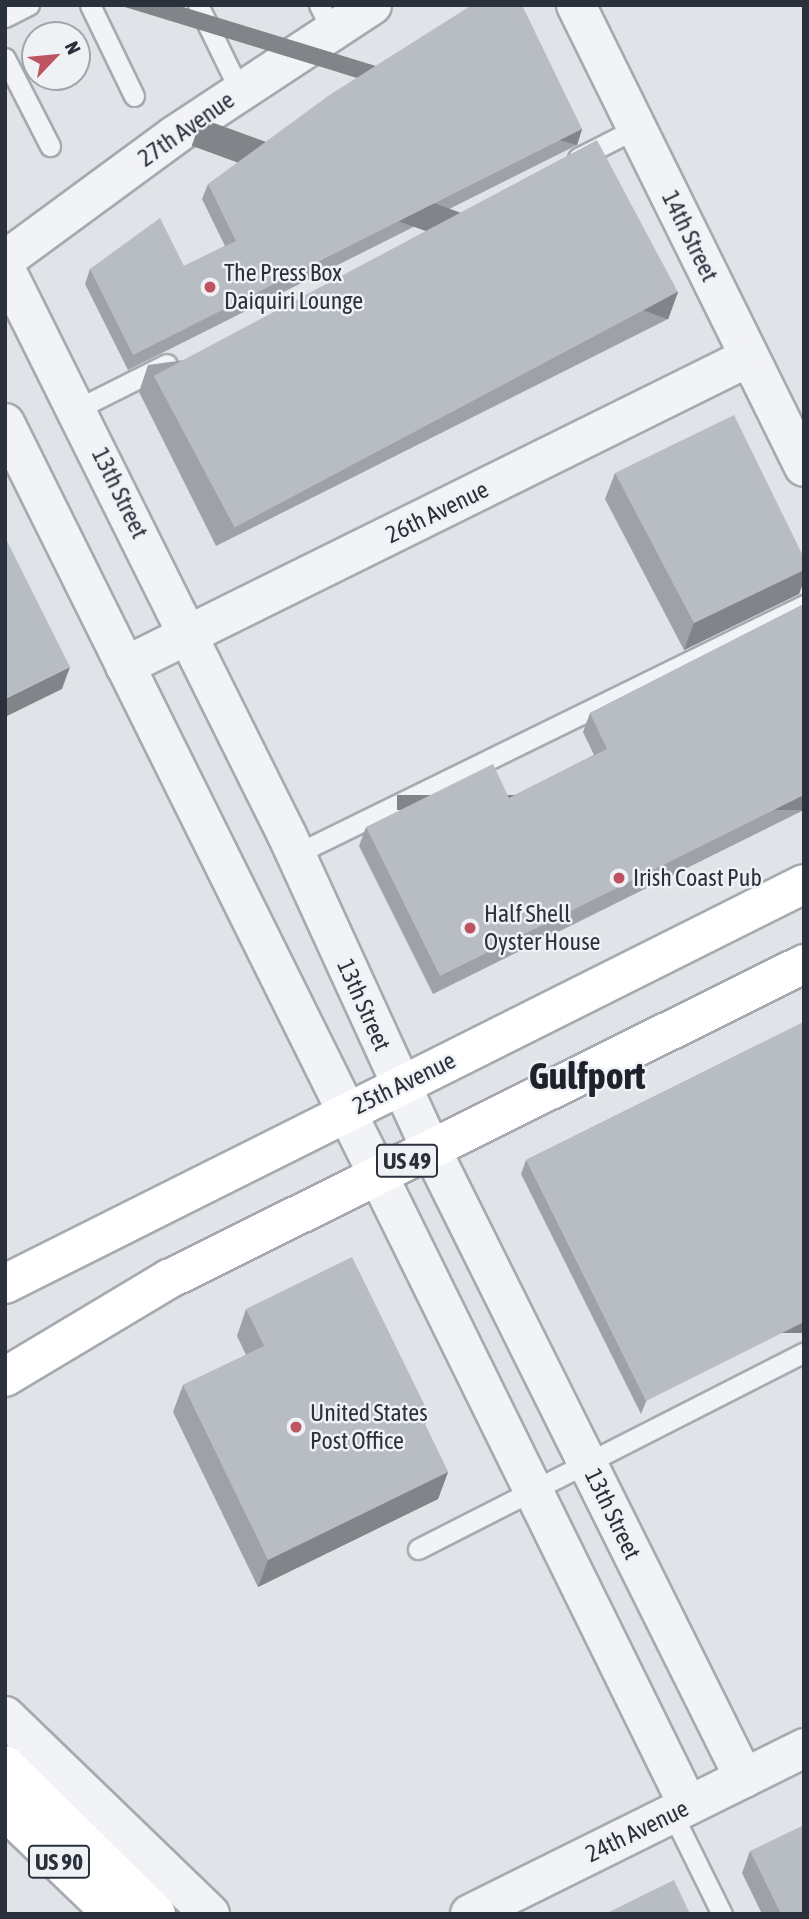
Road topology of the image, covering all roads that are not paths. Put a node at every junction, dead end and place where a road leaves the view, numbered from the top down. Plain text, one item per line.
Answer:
1 (29, 5) edge
2 (90, 5) edge
3 (198, 5) edge
4 (372, 5) edge
5 (576, 5) edge
6 (5, 17) edge
7 (326, 18) edge
8 (5, 58) edge
9 (240, 91) junction
10 (134, 96) dead end
11 (637, 128) junction
12 (50, 146) dead end
13 (564, 165) edge
14 (5, 260) edge
15 (5, 268) edge
16 (191, 352) edge
17 (749, 357) junction
18 (79, 408) junction
19 (5, 423) edge
20 (804, 467) edge
21 (804, 605) edge
22 (190, 635) junction
23 (125, 666) junction
24 (296, 854) junction
25 (804, 884) edge
26 (804, 964) edge
27 (400, 1085) junction
28 (348, 1110) junction
29 (431, 1149) junction
30 (378, 1175) junction
31 (5, 1284) edge
32 (804, 1352) edge
33 (9, 1376) edge
34 (587, 1462) junction
35 (533, 1490) junction
36 (418, 1549) dead end
37 (5, 1716) edge
38 (804, 1748) edge
39 (5, 1765) edge
40 (744, 1778) junction
41 (680, 1809) junction
42 (5, 1810) edge
43 (113, 1914) edge
44 (156, 1914) edge
45 (210, 1914) edge
46 (470, 1914) edge
47 (722, 1914) edge

1 - 6 lane
2 - 10 lane
3 - 9 lane
4 - 7 street, 27th Avenue
5 - 11 street, 14th Street
7 - 9 street, 27th Avenue
8 - 12 lane
9 - 14 street, 27th Avenue
11 - 13 lane
11 - 17 street, 14th Street
15 - 18 street, 13th Street
16 - 18 lane
17 - 20 street, 14th Street
17 - 22 street, 26th Avenue
18 - 22 street, 13th Street
19 - 23 street
21 - 24 lane
22 - 23 street, 26th Avenue
22 - 24 street, 13th Street
23 - 28 street
24 - 27 street, 13th Street
25 - 27 main road, 25th Avenue
26 - 29 main road, US 49
27 - 28 main road, 25th Avenue
27 - 29 street, 13th Street
28 - 30 street
28 - 31 main road, 25th Avenue
29 - 30 main road, US 49
29 - 34 street, 13th Street
30 - 33 main road, US 49
30 - 35 street
32 - 34 lane
34 - 35 lane
34 - 40 street, 13th Street
35 - 36 lane
35 - 41 street
37 - 45 street
38 - 40 street, 24th Avenue
39 - 44 main road
40 - 41 street, 24th Avenue
41 - 46 street, 24th Avenue
41 - 47 lane
42 - 43 main road, US 90

